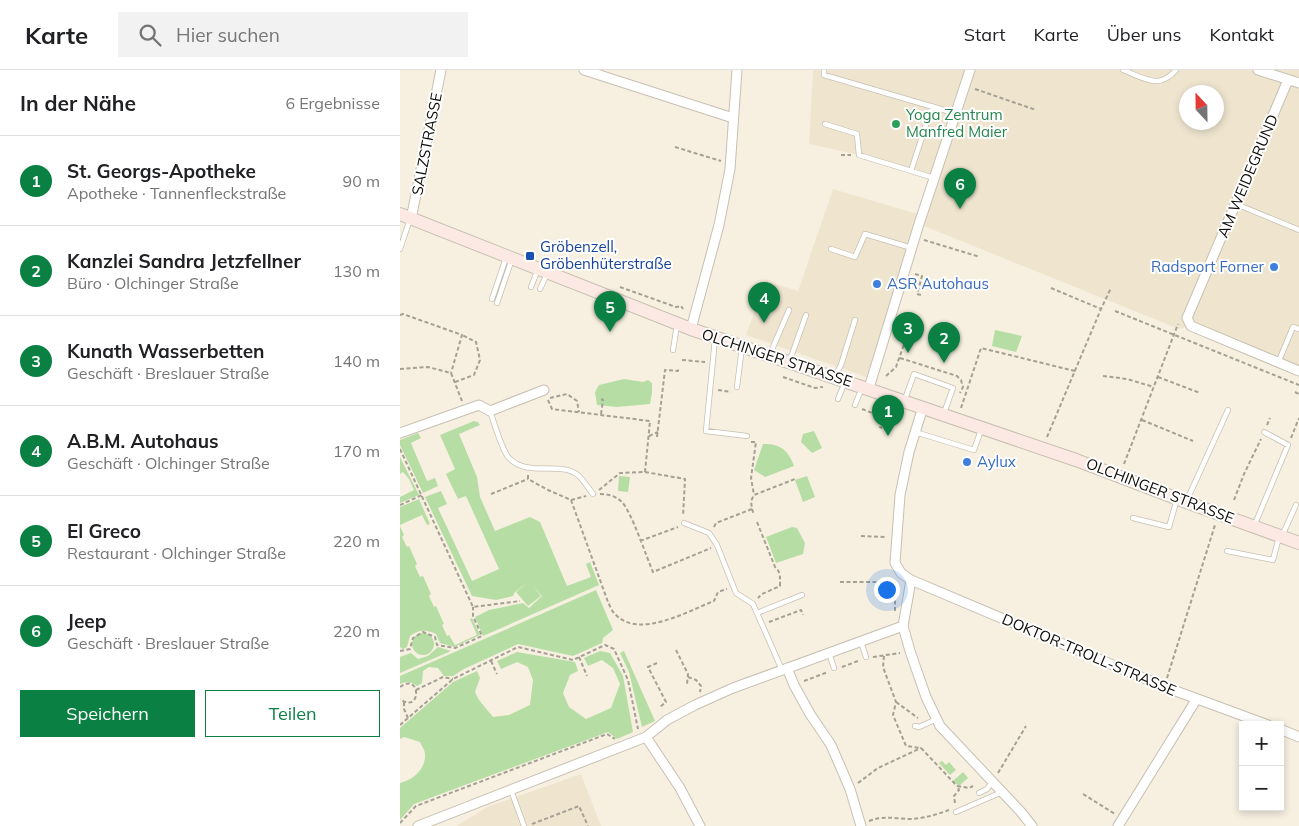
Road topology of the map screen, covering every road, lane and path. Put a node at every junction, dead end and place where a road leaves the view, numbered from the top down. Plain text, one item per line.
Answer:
1 (442, 70) edge
2 (584, 70) edge
3 (737, 70) edge
4 (824, 70) edge
5 (970, 70) edge
6 (1123, 70) edge
7 (1176, 70) edge
8 (1258, 70) edge
9 (1288, 80) junction
10 (1299, 83) edge
11 (964, 85) junction
12 (932, 106) junction
13 (1036, 110) dead end
14 (954, 113) junction
15 (733, 118) junction
16 (825, 124) dead end
17 (675, 147) dead end
18 (730, 164) junction
19 (911, 171) junction
20 (934, 178) junction
21 (1236, 204) junction
22 (405, 216) edge
23 (1299, 230) edge
24 (934, 244) dead end
25 (400, 248) edge
26 (912, 248) junction
27 (831, 249) dead end
28 (980, 257) dead end
29 (509, 258) junction
30 (543, 271) junction
31 (915, 274) dead end
32 (531, 287) dead end
33 (1051, 288) dead end
34 (1111, 288) dead end
35 (540, 289) dead end
36 (921, 296) dead end
37 (494, 301) dead end
38 (1101, 309) junction
39 (789, 310) dead end
40 (1115, 311) dead end
41 (400, 315) edge
42 (806, 315) dead end
43 (855, 320) dead end
44 (1179, 320) dead end
45 (677, 323) junction
46 (908, 325) dead end
47 (691, 329) junction
48 (897, 329) dead end
49 (1299, 329) edge
50 (908, 333) dead end
51 (1175, 334) junction
52 (462, 335) junction
53 (715, 337) junction
54 (742, 346) junction
55 (673, 350) dead end
56 (770, 355) junction
57 (789, 362) junction
58 (1278, 363) junction
59 (678, 368) dead end
60 (400, 369) edge
61 (1074, 371) junction
62 (1299, 371) edge
63 (451, 373) junction
64 (886, 376) dead end
65 (1103, 376) dead end
66 (1158, 378) junction
67 (782, 379) dead end
68 (840, 379) junction
69 (455, 382) junction
70 (1299, 385) edge
71 (737, 387) dead end
72 (866, 387) junction
73 (1154, 387) junction
74 (544, 390) dead end
75 (814, 390) dead end
76 (720, 391) dead end
77 (728, 392) dead end
78 (1295, 392) dead end
79 (1200, 393) dead end
80 (1299, 394) edge
81 (601, 399) dead end
82 (838, 399) dead end
83 (902, 400) junction
84 (855, 406) joint
85 (465, 408) junction
86 (923, 408) junction
87 (961, 408) dead end
88 (1228, 410) dead end
89 (490, 411) junction
90 (579, 412) junction
91 (600, 414) junction
92 (944, 414) junction
93 (1270, 418) dead end
94 (1299, 418) edge
95 (1141, 420) junction
96 (887, 428) joint
97 (982, 428) junction
98 (658, 432) junction
99 (915, 432) junction
100 (1264, 432) junction
101 (400, 433) edge
102 (649, 436) junction
103 (746, 436) joint
104 (657, 437) dead end
105 (1046, 437) dead end
106 (1193, 441) dead end
107 (1288, 445) junction
108 (400, 449) edge
109 (1124, 464) dead end
110 (528, 468) junction
111 (646, 472) junction
112 (528, 479) junction
113 (795, 479) dead end
114 (490, 494) dead end
115 (593, 494) junction
116 (422, 495) junction
117 (754, 495) junction
118 (571, 500) junction
119 (1182, 500) junction
120 (1234, 500) dead end
121 (400, 505) edge
122 (1296, 505) dead end
123 (752, 510) junction
124 (754, 515) dead end
125 (1133, 518) dead end
126 (1216, 521) dead end
127 (757, 522) dead end
128 (684, 523) junction
129 (1254, 526) junction
130 (710, 533) junction
131 (861, 536) dead end
132 (1280, 536) junction
133 (897, 538) junction
134 (640, 541) junction
135 (1299, 543) edge
136 (717, 546) junction
137 (1227, 551) dead end
138 (895, 563) junction
139 (911, 580) junction
140 (840, 582) dead end
141 (895, 582) junction
142 (733, 586) junction
143 (802, 595) dead end
144 (520, 601) dead end
145 (753, 604) junction
146 (472, 607) junction
147 (757, 613) junction
148 (803, 615) dead end
149 (762, 625) junction
150 (903, 626) junction
151 (861, 642) junction
152 (676, 650) dead end
153 (400, 651) edge
154 (910, 651) junction
155 (829, 654) junction
156 (579, 657) junction
157 (866, 657) joint
158 (490, 660) junction
159 (859, 661) dead end
160 (657, 662) dead end
161 (834, 668) dead end
162 (785, 669) junction
163 (497, 674) dead end
164 (587, 676) dead end
165 (688, 677) junction
166 (453, 679) junction
167 (687, 684) dead end
168 (794, 685) junction
169 (400, 687) edge
170 (1164, 687) junction
171 (416, 690) junction
172 (697, 693) dead end
173 (400, 700) edge
174 (1196, 700) junction
175 (404, 702) junction
176 (896, 702) dead end
177 (660, 707) dead end
178 (935, 715) junction
179 (408, 718) junction
180 (1256, 721) edge
181 (400, 725) edge
182 (915, 726) dead end
183 (1026, 726) dead end
184 (1284, 731) edge
185 (1299, 737) edge
186 (643, 739) junction
187 (616, 740) dead end
188 (921, 748) dead end
189 (989, 779) junction
190 (850, 789) junction
191 (511, 790) junction
192 (1002, 792) junction
193 (979, 793) dead end
194 (1083, 794) dead end
195 (956, 812) dead end
196 (400, 822) edge
197 (1120, 822) edge
198 (861, 825) edge
199 (418, 826) edge
200 (524, 826) edge
201 (529, 826) edge
202 (588, 826) edge
203 (700, 826) edge
204 (1032, 826) edge

1 - 22 street, SALZSTRASSE
2 - 15 street
3 - 15 street
4 - 12 lane
5 - 11 street
6 - 7 lane
8 - 9 street
9 - 10 street
9 - 21 street, AM WEIDEGRUND
11 - 13 path
11 - 14 street
12 - 14 lane
12 - 19 lane
14 - 20 street
15 - 18 street
16 - 19 lane
17 - 18 path
18 - 47 street
19 - 20 lane
20 - 26 street
21 - 23 lane
21 - 58 street, AM WEIDEGRUND
22 - 25 lane
22 - 29 main road, OLCHINGER STRASSE
24 - 28 path
26 - 27 lane
26 - 72 street
29 - 30 main road, OLCHINGER STRASSE
29 - 37 lane
30 - 32 lane
30 - 35 lane
30 - 45 main road, OLCHINGER STRASSE
31 - 36 path
33 - 38 path
34 - 38 path
38 - 61 path
39 - 56 lane
40 - 51 path
41 - 52 path
42 - 57 lane
43 - 68 lane
44 - 51 path
45 - 47 main road, OLCHINGER STRASSE
45 - 55 lane
46 - 48 path
47 - 53 main road, OLCHINGER STRASSE
49 - 58 lane
50 - 64 path
51 - 66 path
51 - 70 path
52 - 63 path
52 - 69 path
53 - 54 main road, OLCHINGER STRASSE
53 - 103 lane
54 - 56 main road, OLCHINGER STRASSE
54 - 71 lane
56 - 57 main road, OLCHINGER STRASSE
57 - 68 main road, OLCHINGER STRASSE
58 - 62 street
59 - 98 path
60 - 63 path
61 - 87 path
61 - 105 path
63 - 69 path
65 - 73 path
66 - 73 path
66 - 79 path
67 - 75 path
68 - 72 main road, OLCHINGER STRASSE
68 - 82 lane
69 - 85 path
72 - 83 main road, OLCHINGER STRASSE
72 - 84 lane
73 - 95 path
74 - 89 street
76 - 77 path
78 - 80 path
81 - 91 path
83 - 86 main road, OLCHINGER STRASSE
83 - 92 lane
83 - 96 lane
84 - 96 path
85 - 89 street
85 - 101 street
86 - 92 main road, OLCHINGER STRASSE
86 - 99 street
88 - 119 lane
89 - 110 lane
90 - 90 path
90 - 91 path
91 - 102 path
92 - 97 main road, OLCHINGER STRASSE
93 - 100 path
94 - 107 path
95 - 106 path
95 - 109 path
97 - 99 lane
97 - 119 main road, OLCHINGER STRASSE
98 - 102 path
98 - 104 path
99 - 133 street
100 - 107 lane
100 - 120 path
102 - 111 path
103 - 117 path
107 - 129 lane
108 - 116 path
110 - 112 path
110 - 115 lane
111 - 115 path
111 - 128 path
112 - 114 path
112 - 118 path
113 - 117 path
115 - 118 path
115 - 134 path
116 - 121 path
116 - 146 path
117 - 123 path
118 - 142 path
119 - 125 lane
119 - 129 main road, OLCHINGER STRASSE
122 - 132 lane
123 - 124 path
123 - 130 path
126 - 170 path
127 - 145 path
128 - 130 lane
128 - 134 path
129 - 132 main road, OLCHINGER STRASSE
130 - 136 lane
131 - 133 path
132 - 135 main road, OLCHINGER STRASSE
132 - 137 lane
133 - 138 street
134 - 136 path
136 - 142 lane
138 - 139 street
138 - 141 path
139 - 150 street
139 - 170 street, DOKTOR-TROLL-STRASSE
140 - 141 path
141 - 150 path
142 - 145 lane
143 - 147 lane
144 - 146 path
145 - 147 lane
146 - 153 path
147 - 149 lane
148 - 149 path
149 - 162 lane
150 - 151 street
150 - 154 street
151 - 155 street
151 - 157 lane
152 - 165 path
154 - 157 path
154 - 178 street
155 - 161 lane
155 - 162 street
156 - 158 path
156 - 164 path
156 - 186 path
158 - 163 path
158 - 166 path
159 - 168 path
160 - 177 path
162 - 168 street
162 - 186 street
165 - 167 path
165 - 172 path
166 - 171 path
166 - 179 path
168 - 190 street
169 - 171 path
170 - 174 street, DOKTOR-TROLL-STRASSE
171 - 175 path
173 - 175 path
174 - 180 street, DOKTOR-TROLL-STRASSE
174 - 197 street
175 - 179 path
176 - 178 path
178 - 182 lane
178 - 189 street
179 - 181 path
183 - 189 path
184 - 185 street
186 - 191 street
186 - 203 street
187 - 196 path
188 - 190 path
189 - 192 street
189 - 193 lane
189 - 198 path
190 - 198 street
191 - 199 street
191 - 200 lane
192 - 195 lane
192 - 204 street
194 - 197 path
201 - 202 path

